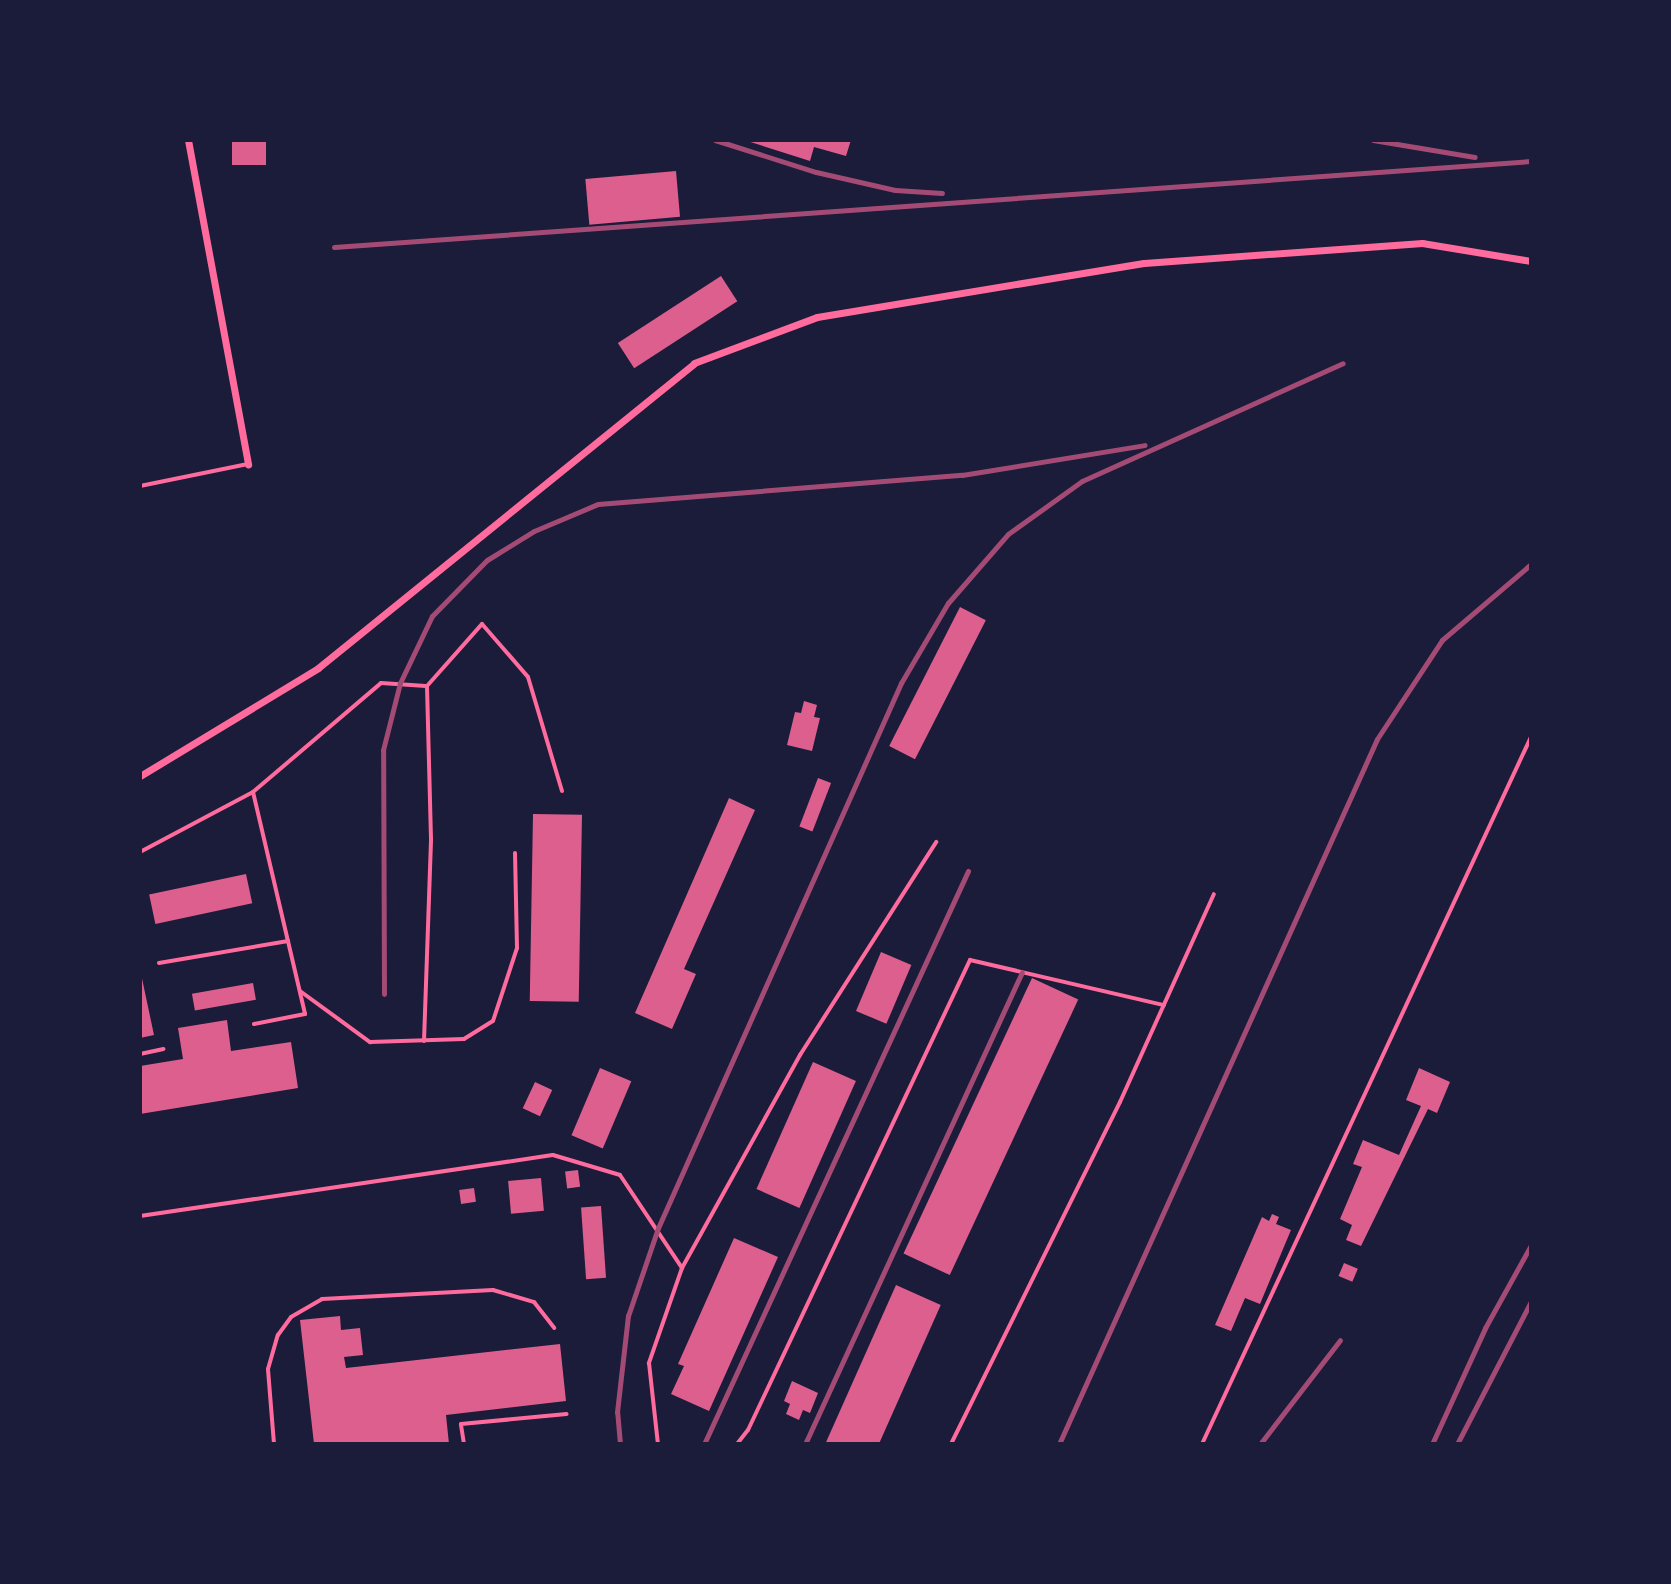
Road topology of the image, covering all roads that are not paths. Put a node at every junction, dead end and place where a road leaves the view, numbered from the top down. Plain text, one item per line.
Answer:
1 (188, 140) edge
2 (1531, 261) edge
3 (248, 464) joint
4 (140, 486) edge
5 (427, 686) junction
6 (1531, 737) edge
7 (140, 776) edge
8 (562, 791) dead end
9 (253, 792) junction
10 (936, 842) dead end
11 (140, 852) edge
12 (515, 853) dead end
13 (1214, 894) dead end
14 (288, 941) junction
15 (159, 963) dead end
16 (300, 991) junction
17 (1164, 1005) junction
18 (254, 1024) dead end
19 (424, 1041) junction
20 (163, 1049) dead end
21 (140, 1054) edge
22 (140, 1216) edge
23 (682, 1268) junction
24 (554, 1328) dead end
25 (567, 1414) dead end
26 (274, 1444) edge
27 (464, 1444) edge
28 (658, 1444) edge
29 (737, 1444) edge
30 (951, 1444) edge
31 (1202, 1444) edge

1 - 3 street
2 - 7 street
3 - 4 lane
5 - 8 lane
5 - 9 lane
5 - 19 lane
6 - 31 lane
9 - 11 lane
9 - 14 lane
10 - 23 lane
12 - 19 lane
13 - 17 lane
14 - 15 lane
14 - 16 lane
16 - 18 lane
16 - 19 lane
17 - 29 lane
17 - 30 lane
20 - 21 lane
22 - 23 lane
23 - 28 lane
24 - 26 lane
25 - 27 lane

